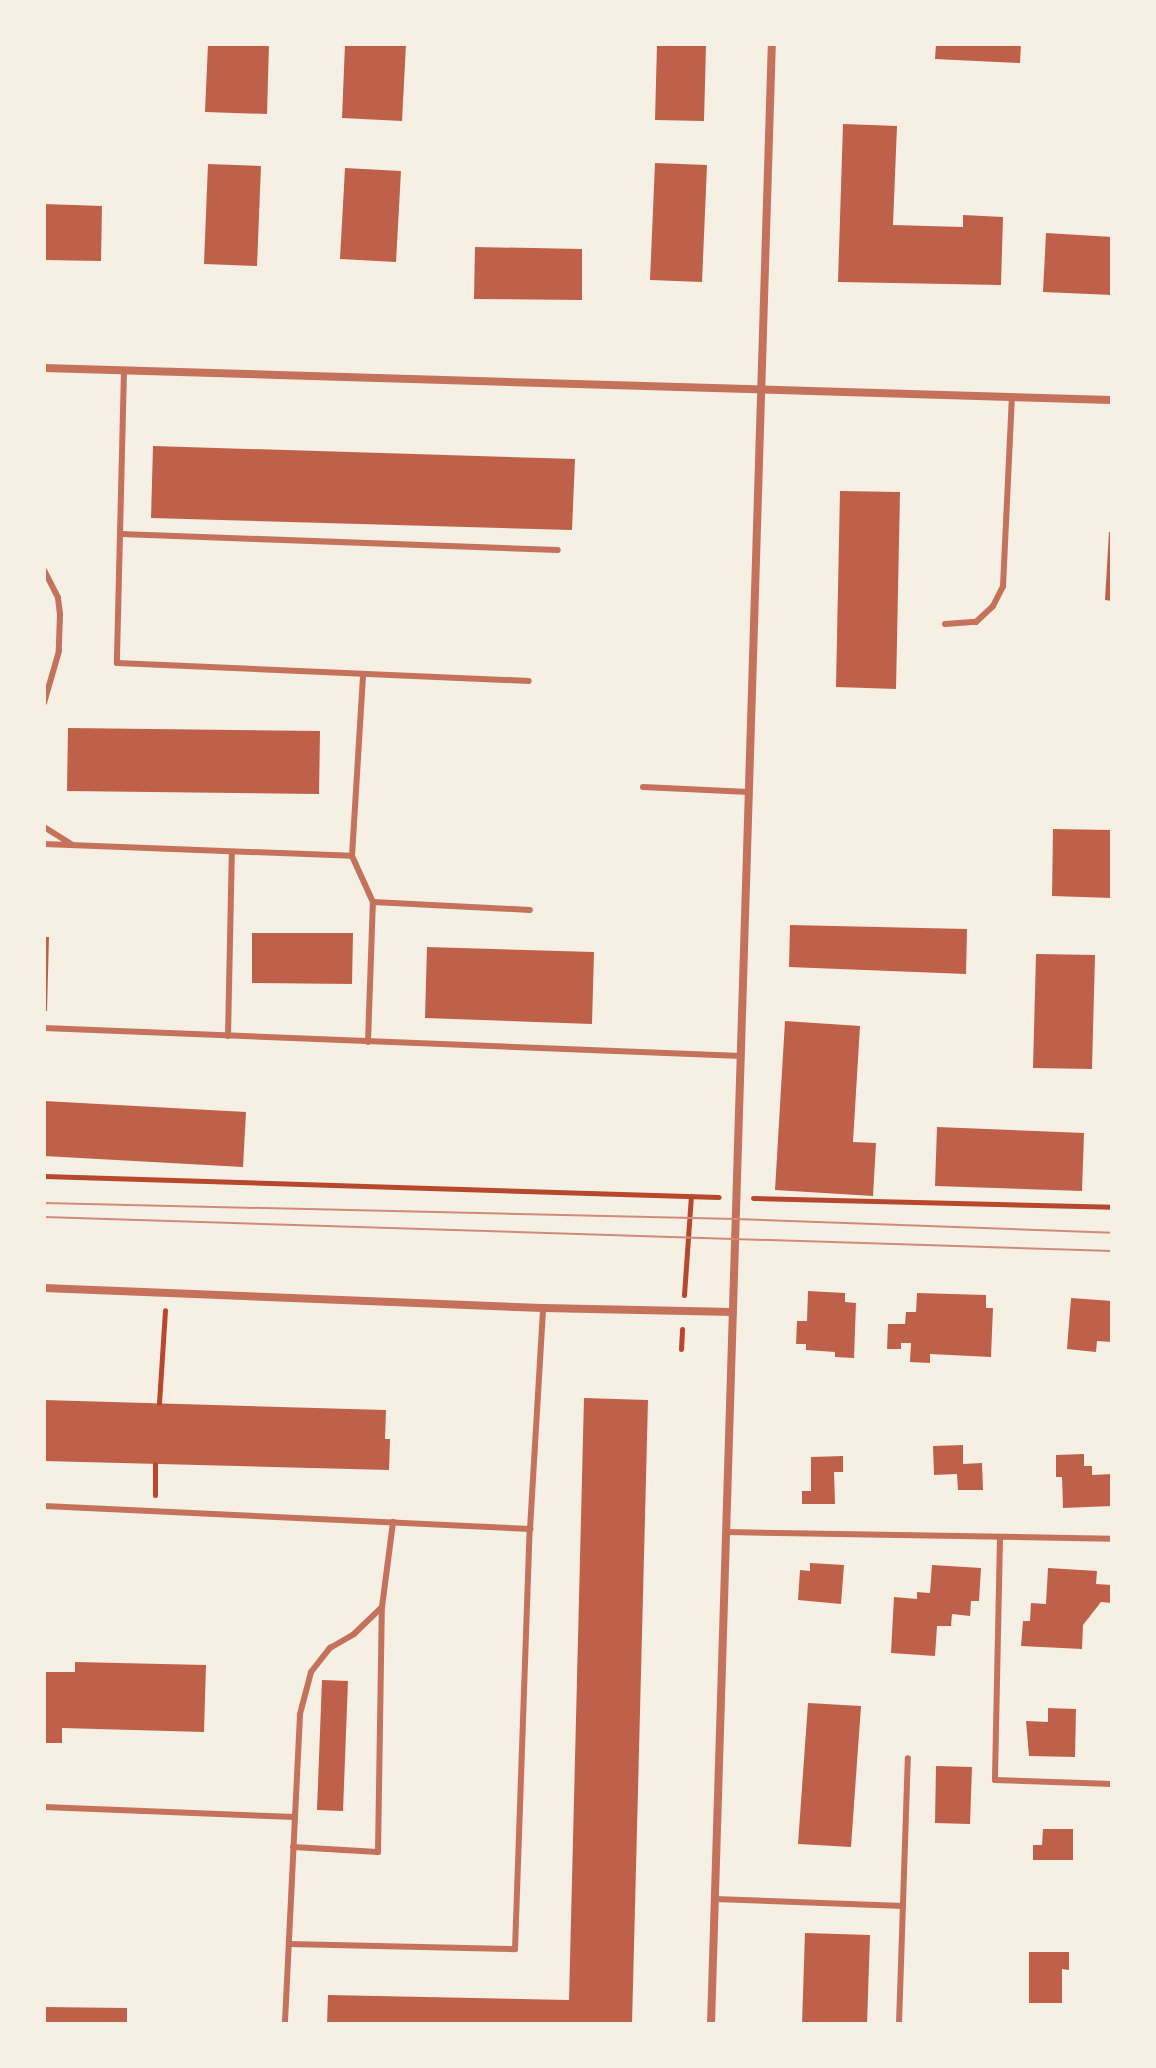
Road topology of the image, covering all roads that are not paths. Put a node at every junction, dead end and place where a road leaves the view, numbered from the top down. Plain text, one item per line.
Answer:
1 (772, 44) edge
2 (44, 368) edge
3 (124, 370) junction
4 (762, 390) junction
5 (1012, 397) junction
6 (1112, 400) edge
7 (121, 534) junction
8 (558, 550) dead end
9 (44, 570) edge
10 (945, 624) dead end
11 (363, 674) junction
12 (529, 681) dead end
13 (44, 703) edge
14 (643, 787) dead end
15 (749, 792) junction
16 (44, 827) edge
17 (44, 844) edge
18 (75, 846) junction
19 (232, 852) junction
20 (352, 856) junction
21 (373, 902) junction
22 (530, 910) dead end
23 (44, 1028) edge
24 (228, 1036) junction
25 (368, 1042) junction
26 (741, 1056) junction
27 (44, 1288) edge
28 (543, 1308) junction
29 (733, 1312) junction
30 (44, 1506) edge
31 (393, 1522) junction
32 (530, 1529) junction
33 (726, 1532) junction
34 (1000, 1538) junction
35 (1112, 1539) edge
36 (382, 1607) junction
37 (908, 1758) dead end
38 (1112, 1784) edge
39 (44, 1807) edge
40 (295, 1817) junction
41 (293, 1847) junction
42 (715, 1899) junction
43 (903, 1906) junction
44 (289, 1944) junction
45 (285, 2024) edge
46 (711, 2024) edge
47 (899, 2024) edge

1 - 4 street
2 - 3 street
3 - 4 street
3 - 7 lane
4 - 5 street
4 - 15 street
5 - 6 street
5 - 10 lane
7 - 8 lane
7 - 11 lane
9 - 13 lane
11 - 12 lane
11 - 20 lane
14 - 15 lane
15 - 26 street
16 - 18 lane
17 - 18 lane
18 - 19 lane
19 - 20 lane
19 - 24 lane
20 - 21 lane
21 - 22 lane
21 - 25 lane
23 - 24 lane
24 - 25 lane
25 - 26 lane
26 - 29 street
27 - 28 street
28 - 29 street
28 - 32 lane
29 - 33 street
30 - 31 lane
31 - 32 lane
31 - 36 lane
32 - 44 lane
33 - 34 lane
33 - 42 street
34 - 35 lane
34 - 38 lane
36 - 40 lane
36 - 41 lane
37 - 43 lane
39 - 40 lane
40 - 41 lane
41 - 44 lane
42 - 43 lane
42 - 46 street
43 - 47 lane
44 - 45 lane

